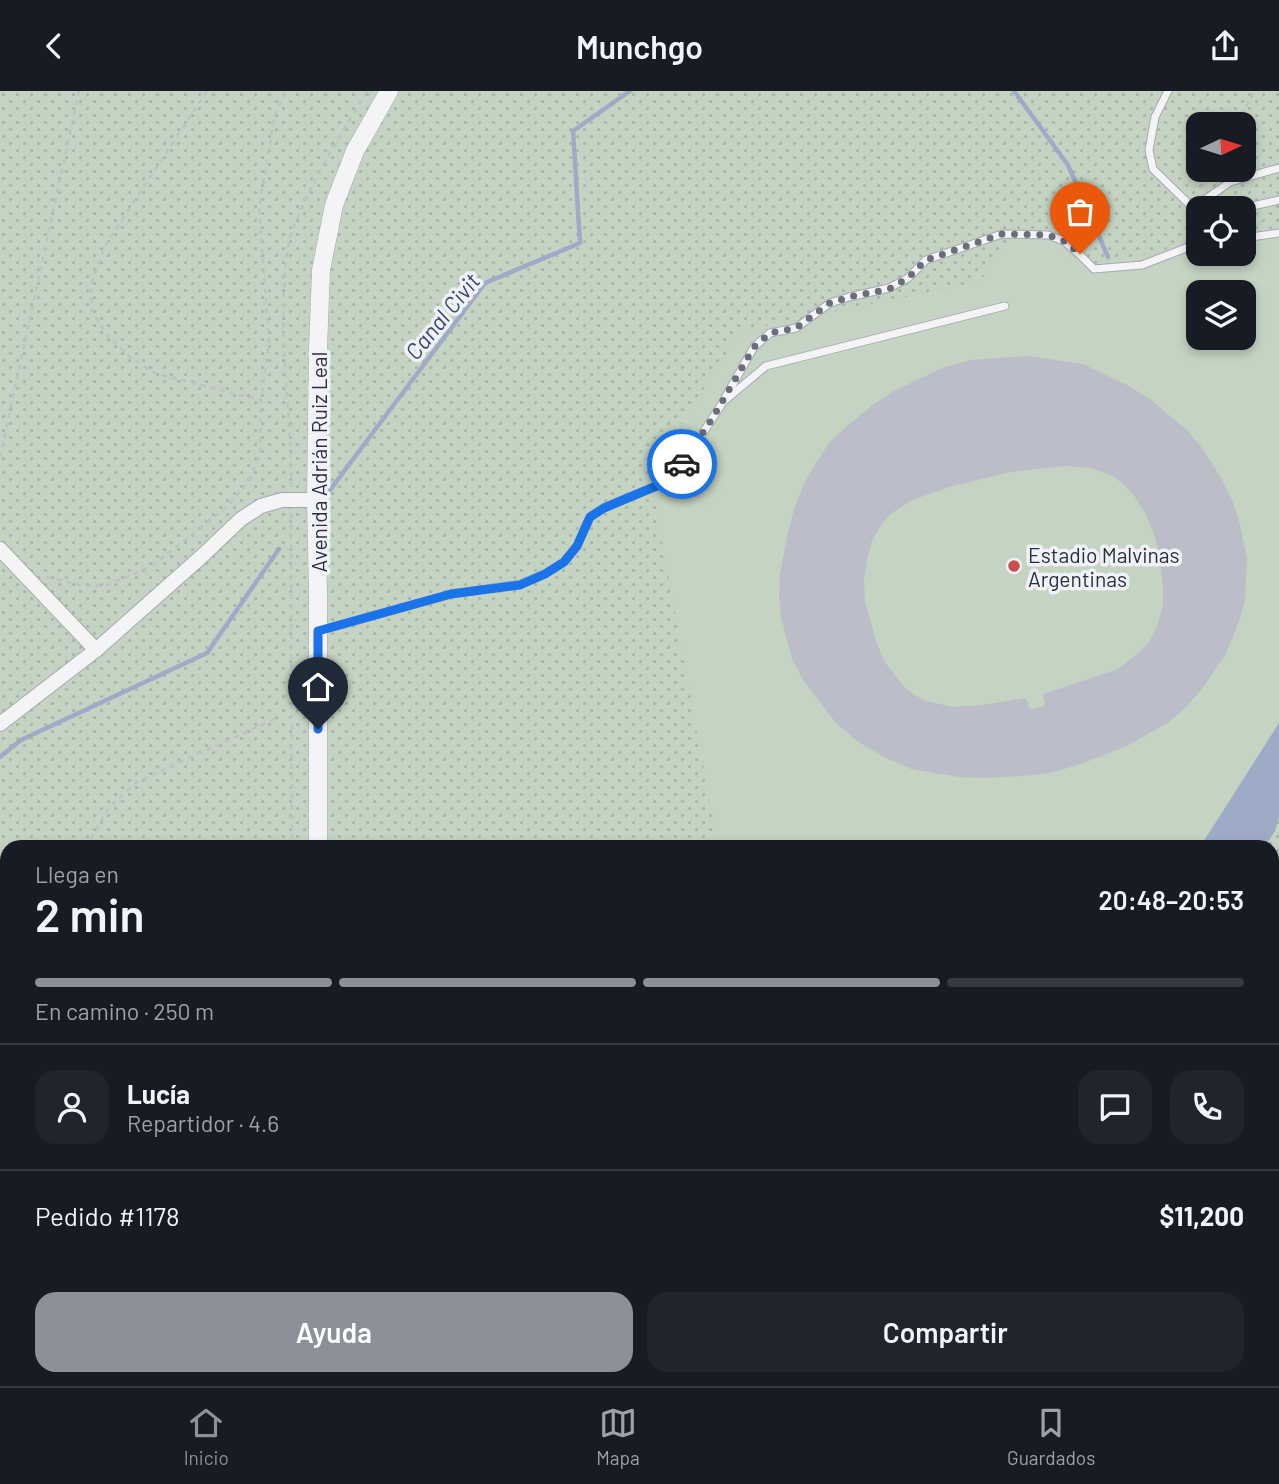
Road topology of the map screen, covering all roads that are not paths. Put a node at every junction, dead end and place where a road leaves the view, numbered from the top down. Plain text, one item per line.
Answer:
1 (389, 91) edge
2 (1168, 91) edge
3 (1279, 168) edge
4 (1212, 196) edge
5 (1186, 200) edge
6 (1279, 200) edge
7 (1256, 205) edge
8 (1279, 233) edge
9 (1256, 236) edge
10 (1186, 248) edge
11 (1005, 306) dead end
12 (723, 401) junction
13 (316, 500) junction
14 (0, 549) edge
15 (318, 631) junction
16 (96, 650) junction
17 (0, 724) edge
18 (318, 840) edge

1 - 13 street, Avenida Adrián Ruiz Leal
2 - 5 lane
3 - 4 lane
6 - 7 lane
8 - 9 lane
10 - 12 lane
11 - 12 lane
12 - 15 lane
13 - 15 street, Avenida Adrián Ruiz Leal
13 - 16 street
14 - 16 street
15 - 18 street, Avenida Adrián Ruiz Leal
16 - 17 street

